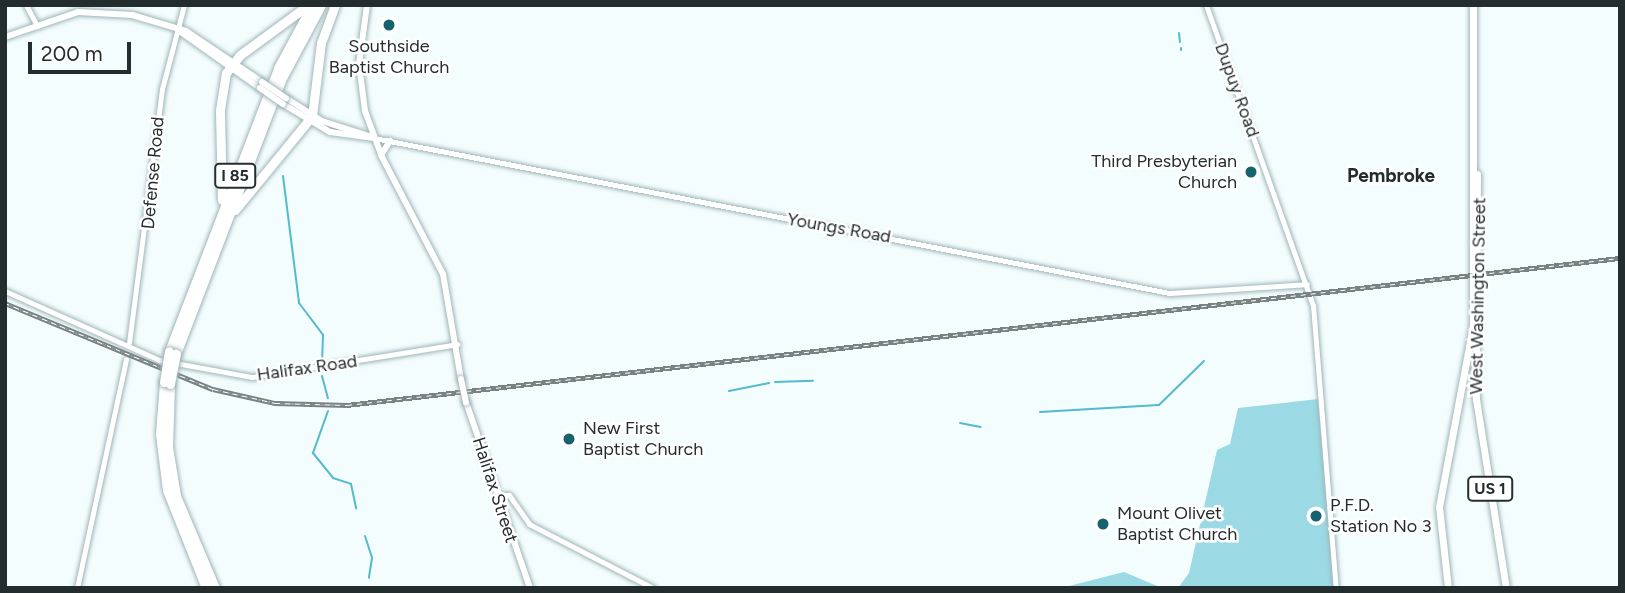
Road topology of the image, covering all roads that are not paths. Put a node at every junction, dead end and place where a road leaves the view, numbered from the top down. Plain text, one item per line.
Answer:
1 (26, 5) edge
2 (184, 5) edge
3 (310, 5) edge
4 (321, 5) edge
5 (335, 5) edge
6 (366, 5) edge
7 (1206, 5) edge
8 (1473, 5) edge
9 (37, 26) junction
10 (177, 29) junction
11 (5, 37) edge
12 (230, 65) junction
13 (311, 119) junction
14 (373, 138) junction
15 (390, 141) junction
16 (382, 157) junction
17 (1476, 170) junction
18 (217, 222) junction
19 (217, 245) junction
20 (1307, 284) junction
21 (5, 291) edge
22 (129, 344) dead end
23 (457, 344) junction
24 (173, 353) junction
25 (126, 359) dead end
26 (167, 383) junction
27 (497, 495) junction
28 (78, 588) edge
29 (206, 588) edge
30 (215, 588) edge
31 (530, 588) edge
32 (653, 588) edge
33 (1336, 588) edge
34 (1448, 588) edge
35 (1506, 588) edge

1 - 9 street
2 - 10 street, Defense Road
3 - 12 highway
3 - 18 highway, I 85
4 - 19 highway, I 85
5 - 13 highway
6 - 14 main road, Halifax Street
7 - 20 street, Dupuy Road
8 - 17 main road, West Washington Street / US 1
9 - 10 main road
9 - 11 main road
10 - 12 main road
10 - 22 street, Defense Road
12 - 13 main road, bridge
12 - 18 highway
13 - 14 main road
13 - 19 highway
14 - 15 street, Youngs Road
14 - 16 main road, Halifax Street
15 - 16 main road
15 - 20 street, Youngs Road
16 - 23 main road, Halifax Street
17 - 34 main road, West Washington Street / US 1
17 - 35 main road, West Washington Street / US 1
18 - 24 highway, I 85
19 - 24 highway, I 85
20 - 33 street, Dupuy Road
21 - 23 street, Halifax Road
23 - 27 main road, Halifax Street, bridge
24 - 26 highway, I 85, bridge
25 - 28 street
26 - 29 highway, I 85
26 - 30 highway, I 85
27 - 31 main road, Halifax Street
27 - 32 street

